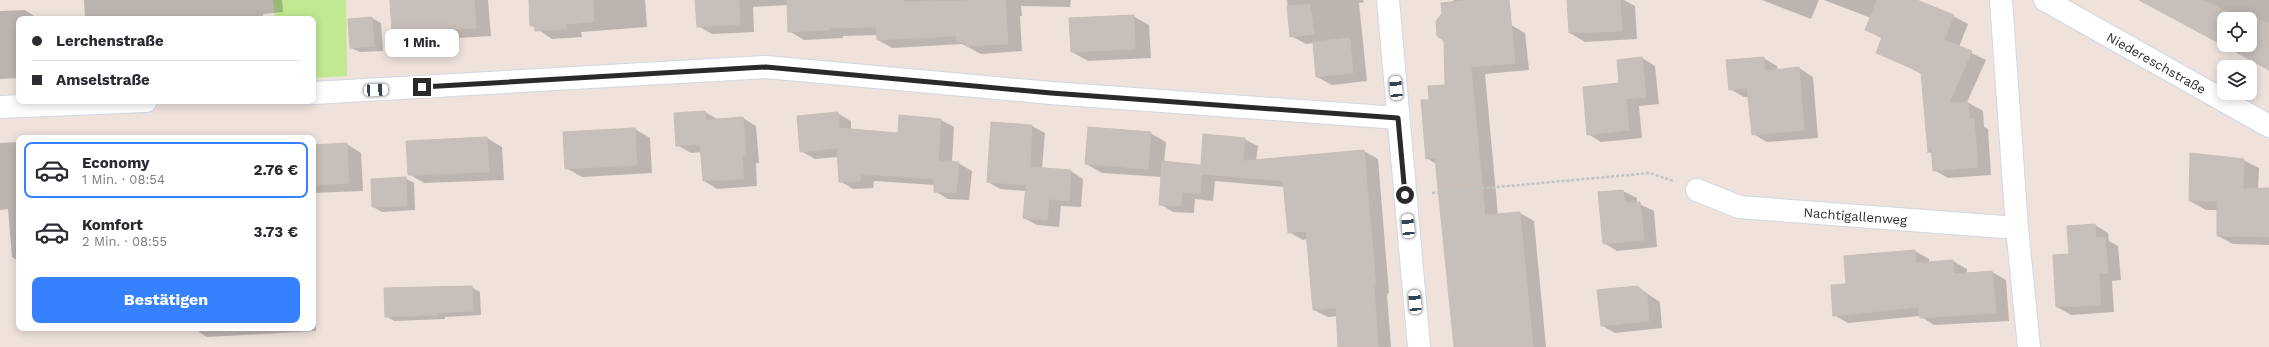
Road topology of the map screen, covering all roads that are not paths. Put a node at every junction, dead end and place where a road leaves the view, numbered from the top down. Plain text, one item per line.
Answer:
1 (1388, 0) edge
2 (2001, 0) edge
3 (2045, 0) edge
4 (316, 93) edge
5 (73, 104) edge
6 (0, 107) edge
7 (1398, 118) junction
8 (2269, 126) edge
9 (1697, 190) road end
10 (2017, 228) junction
11 (1419, 347) edge
12 (2029, 347) edge

1 - 7 street
2 - 10 street
3 - 8 street, Niedereschstraße
4 - 7 street
5 - 6 street
7 - 11 street
9 - 10 street, Nachtigallenweg
10 - 12 street

